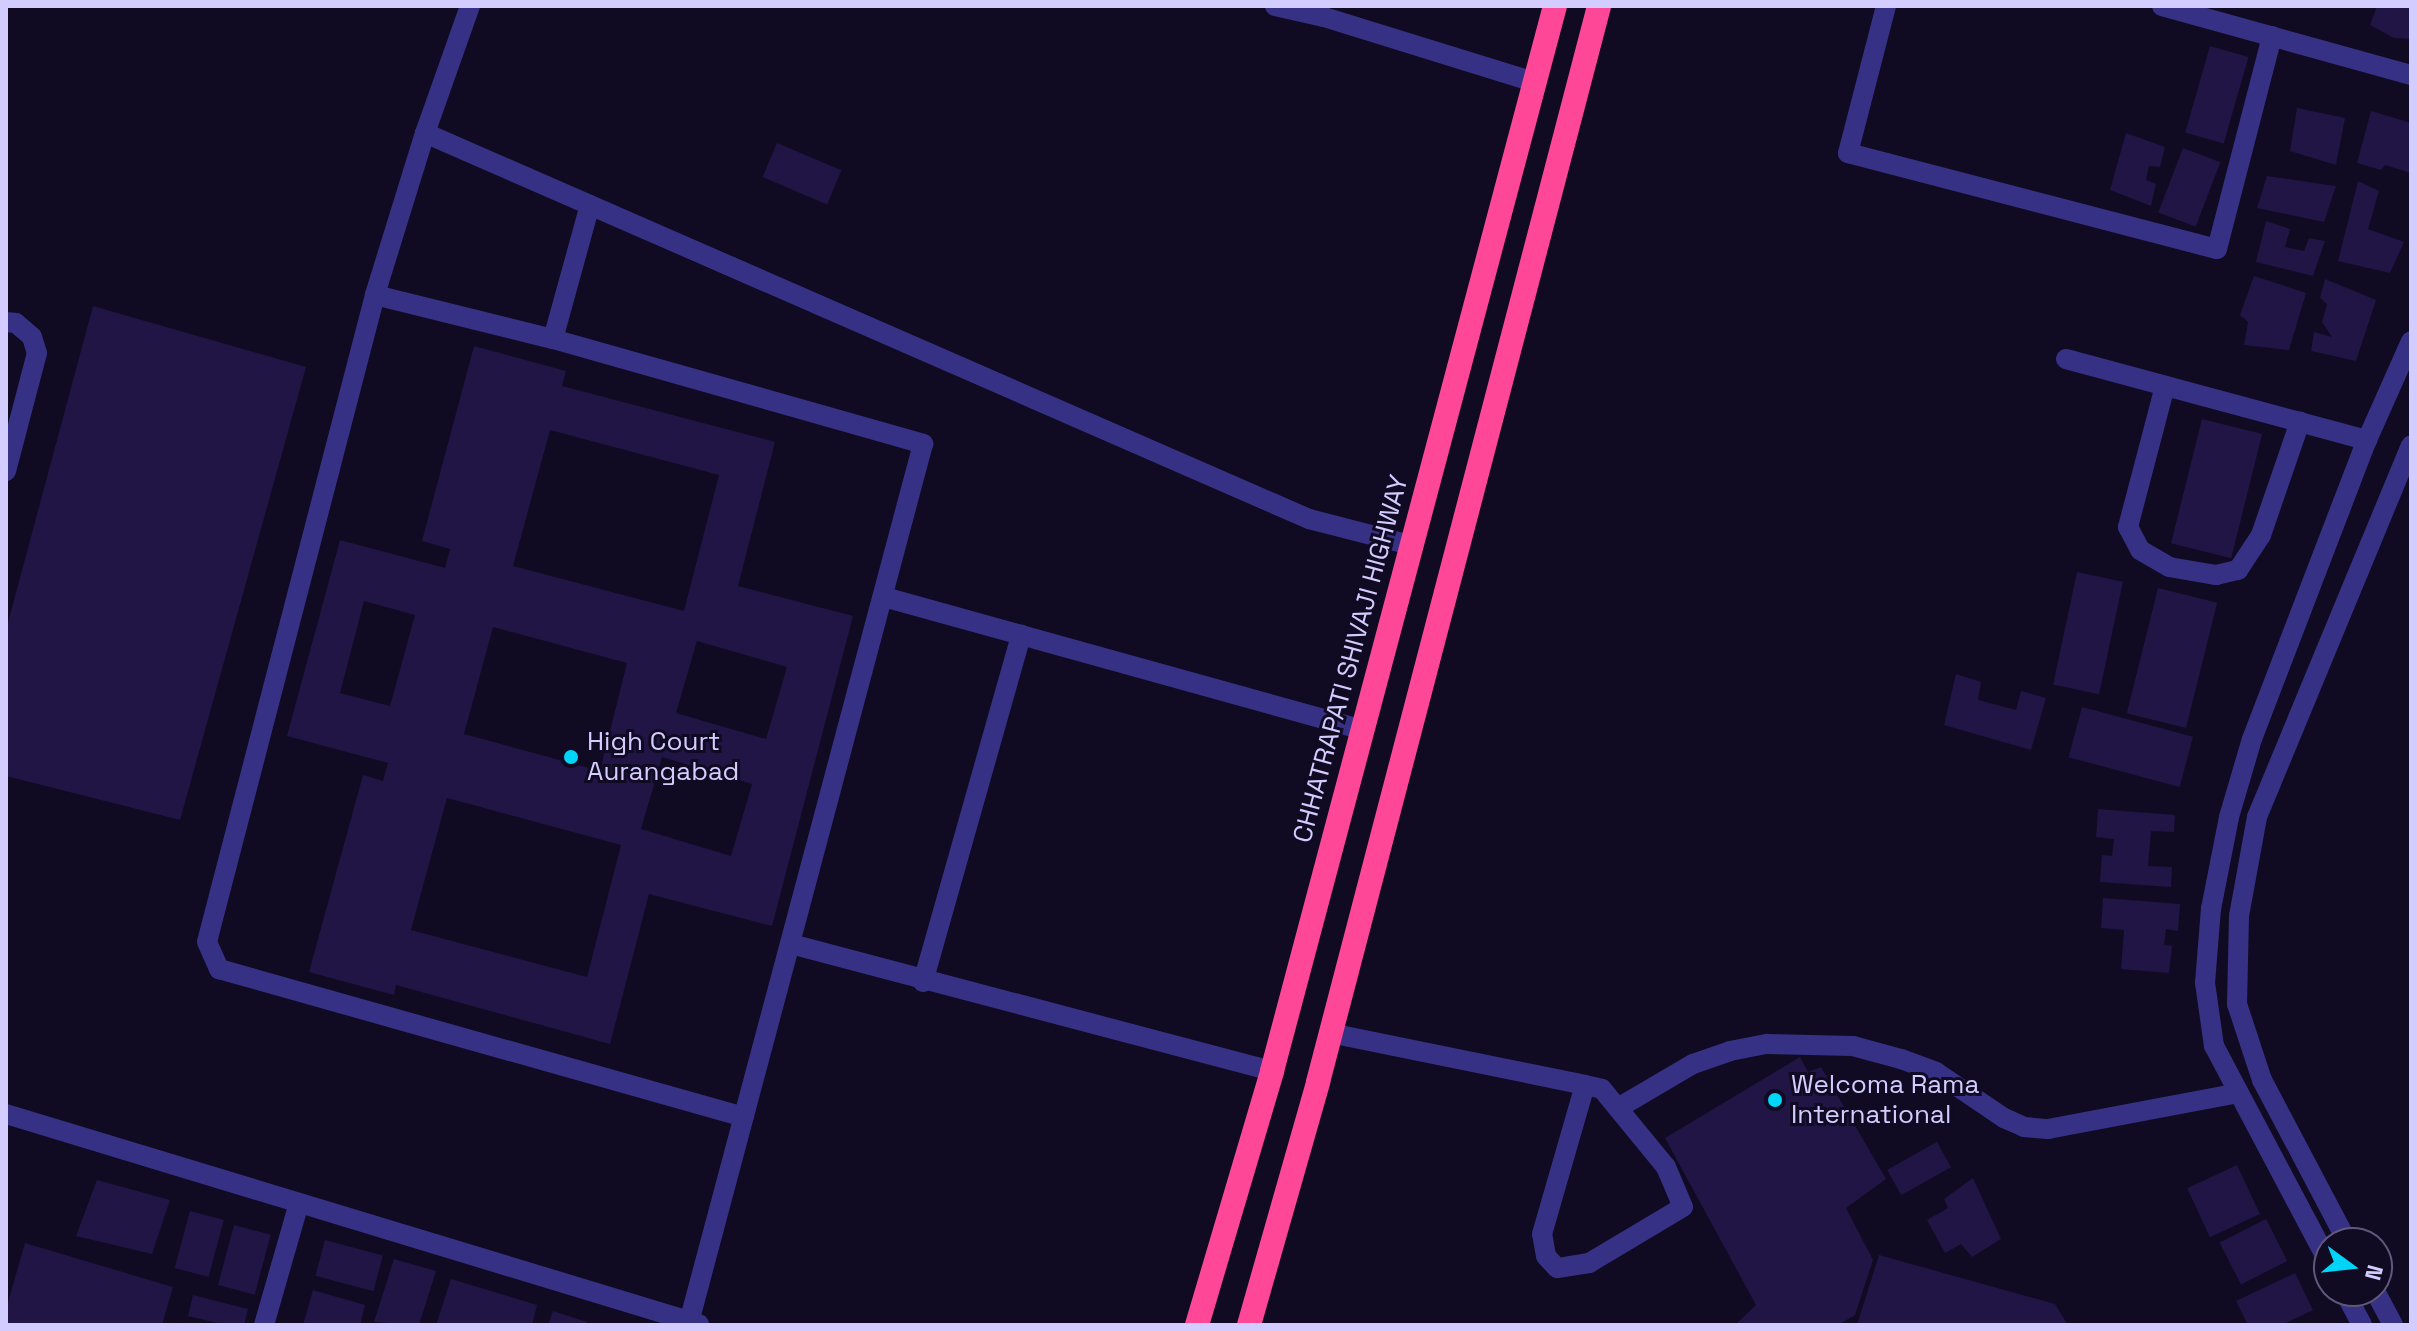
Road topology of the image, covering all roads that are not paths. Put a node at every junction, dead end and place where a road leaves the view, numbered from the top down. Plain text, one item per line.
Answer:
1 (470, 6) edge
2 (1275, 6) edge
3 (1555, 6) edge
4 (1599, 6) edge
5 (1886, 6) edge
6 (2162, 6) edge
7 (1319, 12) edge
8 (2272, 36) junction
9 (2411, 75) edge
10 (1534, 82) junction
11 (425, 133) junction
12 (590, 205) junction
13 (375, 295) junction
14 (6, 322) edge
15 (553, 339) junction
16 (2411, 341) edge
17 (2066, 359) dead end
18 (2165, 386) junction
19 (2300, 422) junction
20 (2367, 440) junction
21 (2411, 446) edge
22 (6, 471) edge
23 (1410, 545) junction
24 (884, 597) junction
25 (1021, 635) junction
26 (1361, 729) junction
27 (2231, 811) junction
28 (2257, 817) junction
29 (791, 944) junction
30 (923, 982) junction
31 (1330, 1033) junction
32 (1272, 1071) junction
33 (1585, 1085) junction
34 (2239, 1093) junction
35 (1618, 1108) junction
36 (6, 1114) edge
37 (744, 1117) junction
38 (299, 1203) junction
39 (2340, 1227) edge
40 (2313, 1233) edge
41 (2352, 1307) edge
42 (2383, 1307) edge
43 (695, 1323) edge
44 (264, 1325) edge
45 (1197, 1325) edge
46 (1249, 1325) edge
47 (2362, 1325) edge
48 (2393, 1325) edge

1 - 11 street
2 - 7 street
3 - 10 highway, CHHATRAPATI SHIVAJI HIGHWAY
4 - 31 highway
5 - 8 street
6 - 8 street
7 - 10 street
8 - 9 street
10 - 23 highway, CHHATRAPATI SHIVAJI HIGHWAY
11 - 12 street
11 - 13 street
12 - 15 street
12 - 23 street
13 - 15 street
13 - 37 street
14 - 22 street
15 - 24 street
16 - 20 street
17 - 18 street
18 - 19 street
18 - 19 street
19 - 20 street
20 - 27 street
21 - 28 street
23 - 26 highway, CHHATRAPATI SHIVAJI HIGHWAY
24 - 25 street
24 - 29 street
25 - 26 street
25 - 30 street
26 - 32 highway, CHHATRAPATI SHIVAJI HIGHWAY
27 - 28 street
27 - 34 street
28 - 39 street
29 - 30 street
29 - 37 street
30 - 32 street
31 - 33 street
31 - 46 highway
32 - 45 highway, CHHATRAPATI SHIVAJI HIGHWAY
33 - 35 street
33 - 35 street
34 - 35 street
34 - 40 street
36 - 38 street
37 - 43 street
38 - 43 street
38 - 44 street
41 - 47 street
42 - 48 street

